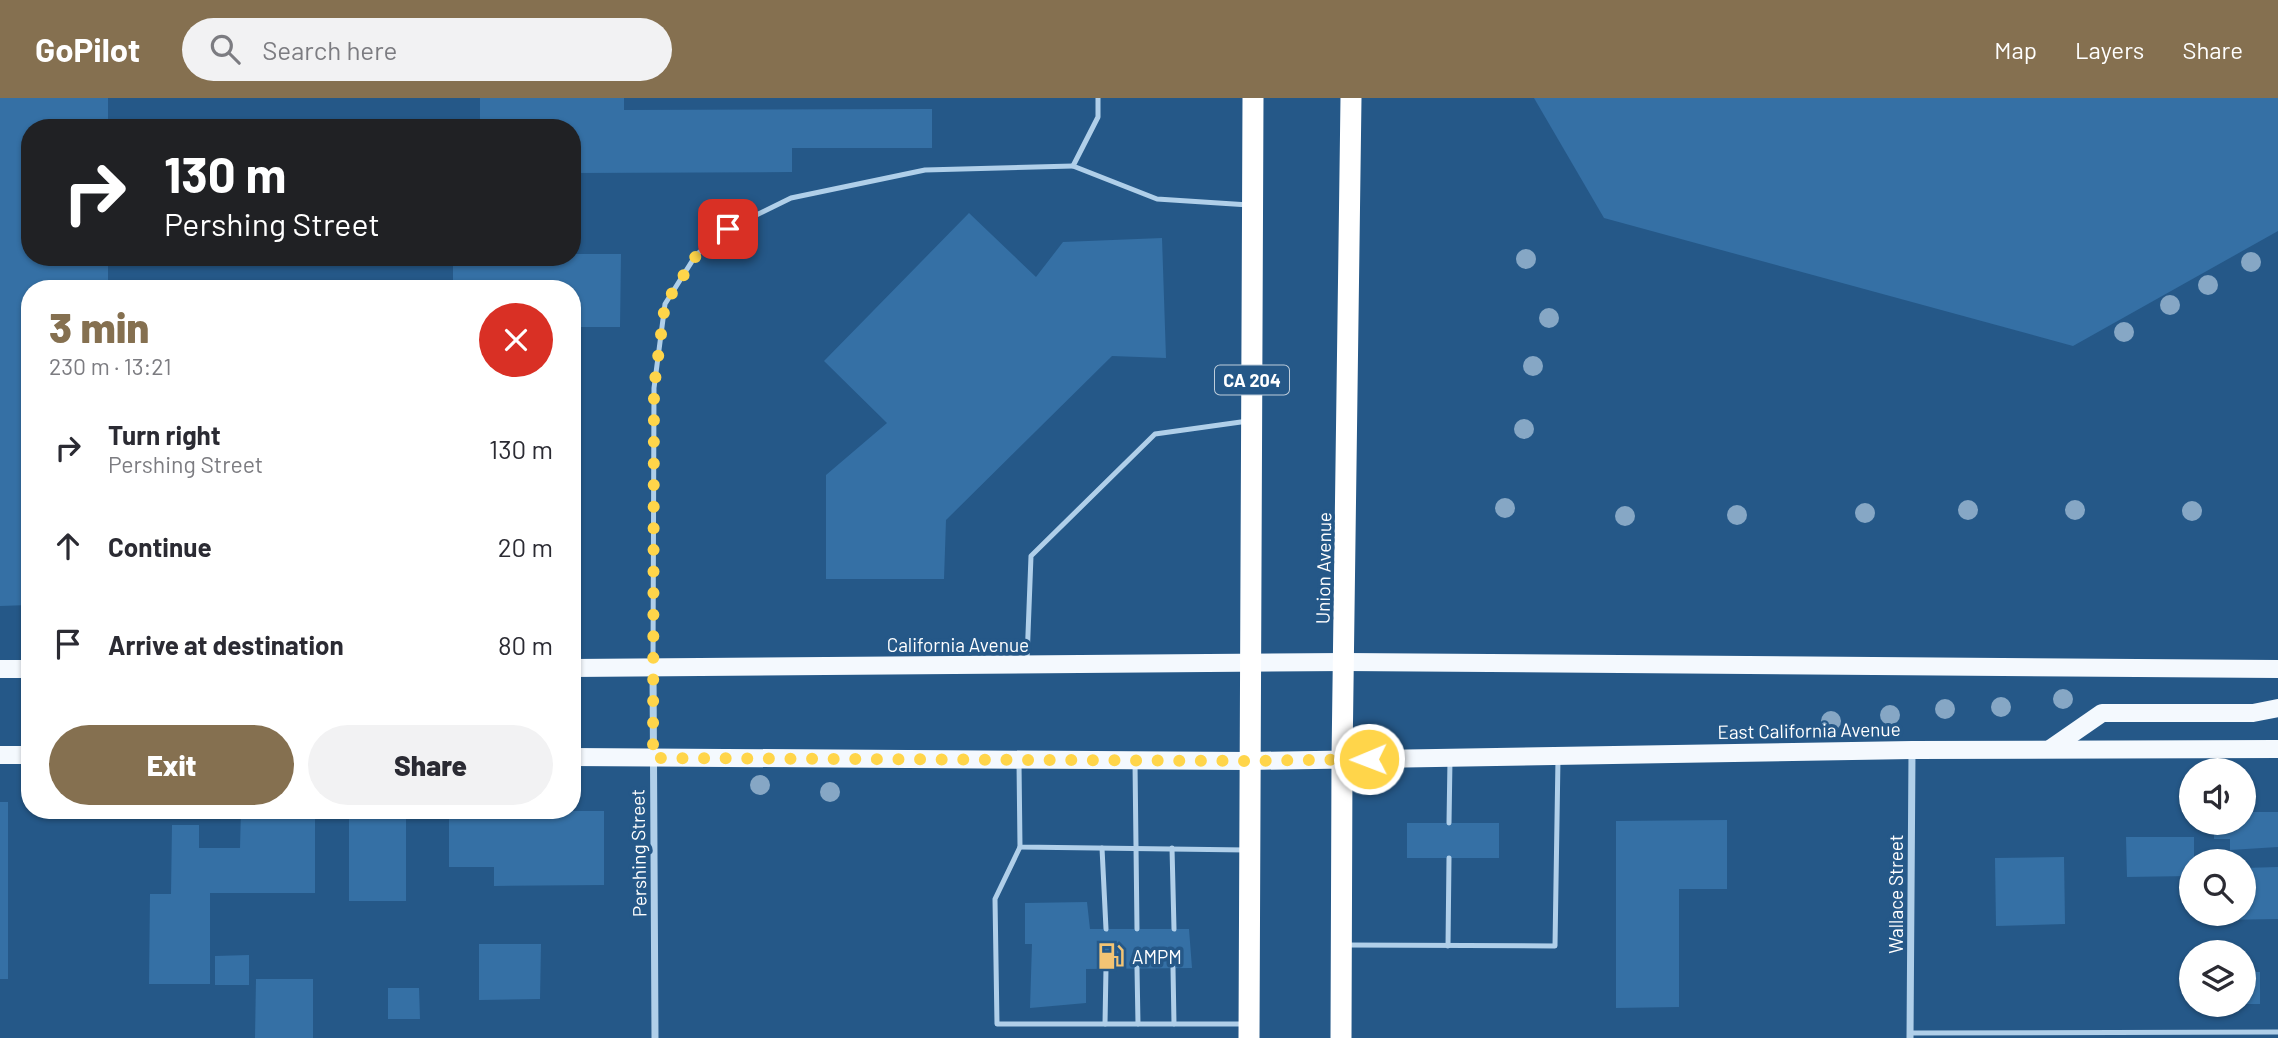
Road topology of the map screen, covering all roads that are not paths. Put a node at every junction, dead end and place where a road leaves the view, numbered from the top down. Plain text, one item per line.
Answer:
1 (1098, 98) edge
2 (1253, 98) edge
3 (1351, 98) edge
4 (1073, 166) junction
5 (1252, 205) junction
6 (1251, 420) junction
7 (1345, 662) junction
8 (1250, 663) junction
9 (1027, 665) junction
10 (581, 668) edge
11 (653, 668) junction
12 (0, 669) edge
13 (21, 669) edge
14 (2278, 669) edge
15 (2278, 708) edge
16 (2050, 749) junction
17 (2278, 749) edge
18 (1912, 750) junction
19 (0, 755) edge
20 (21, 755) edge
21 (1558, 755) junction
22 (581, 757) edge
23 (1450, 757) junction
24 (653, 758) junction
25 (1342, 759) junction
26 (1019, 760) junction
27 (1135, 760) junction
28 (1250, 761) junction
29 (1449, 823) dead end
30 (1020, 846) junction
31 (1102, 848) junction
32 (1135, 848) junction
33 (1172, 848) junction
34 (1250, 850) junction
35 (1449, 858) dead end
36 (1107, 929) dead end
37 (1137, 929) dead end
38 (1174, 929) dead end
39 (1342, 945) junction
40 (1448, 946) junction
41 (1106, 968) dead end
42 (1137, 968) dead end
43 (1173, 968) dead end
44 (1105, 1024) junction
45 (1138, 1024) junction
46 (1174, 1024) junction
47 (1249, 1031) edge
48 (2278, 1032) edge
49 (1910, 1035) edge
50 (655, 1038) edge
51 (1341, 1038) edge

1 - 4 lane
2 - 5 highway, CA 204
3 - 7 highway, Union Avenue
4 - 5 lane
4 - 11 lane
5 - 6 highway, CA 204
6 - 8 highway, CA 204
6 - 9 lane
7 - 8 main road, California Avenue
7 - 14 main road
7 - 25 highway, Union Avenue
8 - 9 main road, California Avenue
8 - 28 highway, CA 204
9 - 11 main road, California Avenue
10 - 11 main road, California Avenue
11 - 24 street, Pershing Street
12 - 13 main road
15 - 16 main road
16 - 17 main road, East California Avenue
16 - 18 main road, East California Avenue
18 - 21 main road, East California Avenue
18 - 49 street, Wallace Street
19 - 20 main road
21 - 23 main road, East California Avenue
21 - 40 lane
22 - 24 main road
23 - 25 main road, East California Avenue
23 - 29 lane
24 - 26 main road
24 - 50 street, Pershing Street
25 - 28 main road
25 - 39 highway, Union Avenue
26 - 27 main road
26 - 30 lane
27 - 28 main road
27 - 32 lane
28 - 34 highway, CA 204
30 - 31 lane
30 - 44 lane
31 - 32 lane
31 - 36 lane
32 - 33 lane
32 - 37 lane
33 - 34 lane
33 - 38 lane
34 - 47 highway, CA 204
35 - 40 lane
39 - 40 lane
39 - 51 highway, Union Avenue
41 - 44 lane
42 - 45 lane
43 - 46 lane
44 - 45 lane
45 - 46 lane
46 - 47 lane
48 - 49 lane

